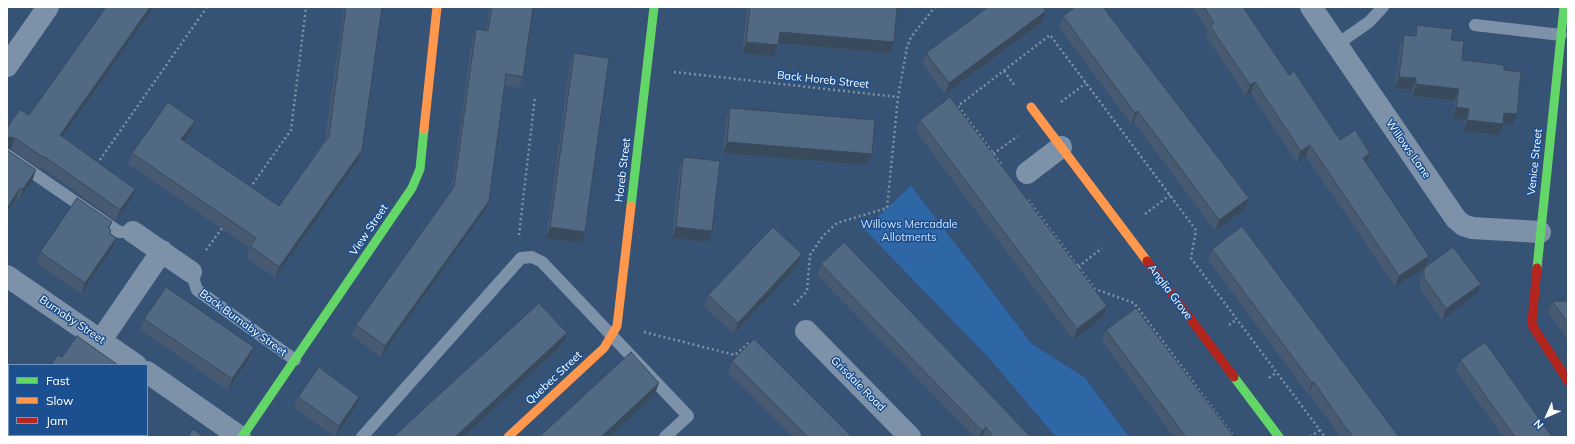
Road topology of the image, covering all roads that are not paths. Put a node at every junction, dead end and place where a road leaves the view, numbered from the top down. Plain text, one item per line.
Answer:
1 (437, 7) edge
2 (654, 7) edge
3 (1311, 7) edge
4 (1383, 7) edge
5 (1564, 7) edge
6 (39, 11) edge
7 (1474, 25) dead end
8 (1563, 43) edge
9 (1336, 45) junction
10 (7, 66) edge
11 (1031, 107) dead end
12 (1061, 147) junction
13 (7, 155) edge
14 (1027, 173) dead end
15 (133, 232) joint
16 (1540, 232) junction
17 (162, 251) junction
18 (191, 272) joint
19 (7, 276) edge
20 (615, 330) junction
21 (806, 331) dead end
22 (101, 340) junction
23 (295, 360) junction
24 (135, 364) edge
25 (148, 373) edge
26 (1568, 381) edge
27 (241, 437) edge
28 (362, 437) edge
29 (508, 437) edge
30 (665, 437) edge
31 (910, 437) edge
32 (1279, 437) edge

1 - 23 street, View Street
2 - 20 street, Horeb Street
3 - 9 street, Willows Lane
4 - 9 lane
5 - 8 street, Venice Street
6 - 10 street
7 - 8 lane
8 - 16 street, Venice Street
9 - 16 street, Willows Lane
11 - 12 street, Anglia Grove
12 - 14 street
12 - 32 street, Anglia Grove
13 - 15 lane
15 - 17 street
16 - 26 street, Venice Street
17 - 18 street
17 - 22 street
18 - 23 lane, Back Burnaby Street
19 - 22 street, Burnaby Street
20 - 28 lane
20 - 29 street, Quebec Street
20 - 30 lane
21 - 31 street, Grisdale Road
22 - 24 street, Burnaby Street
23 - 27 street, View Street
25 - 27 street

